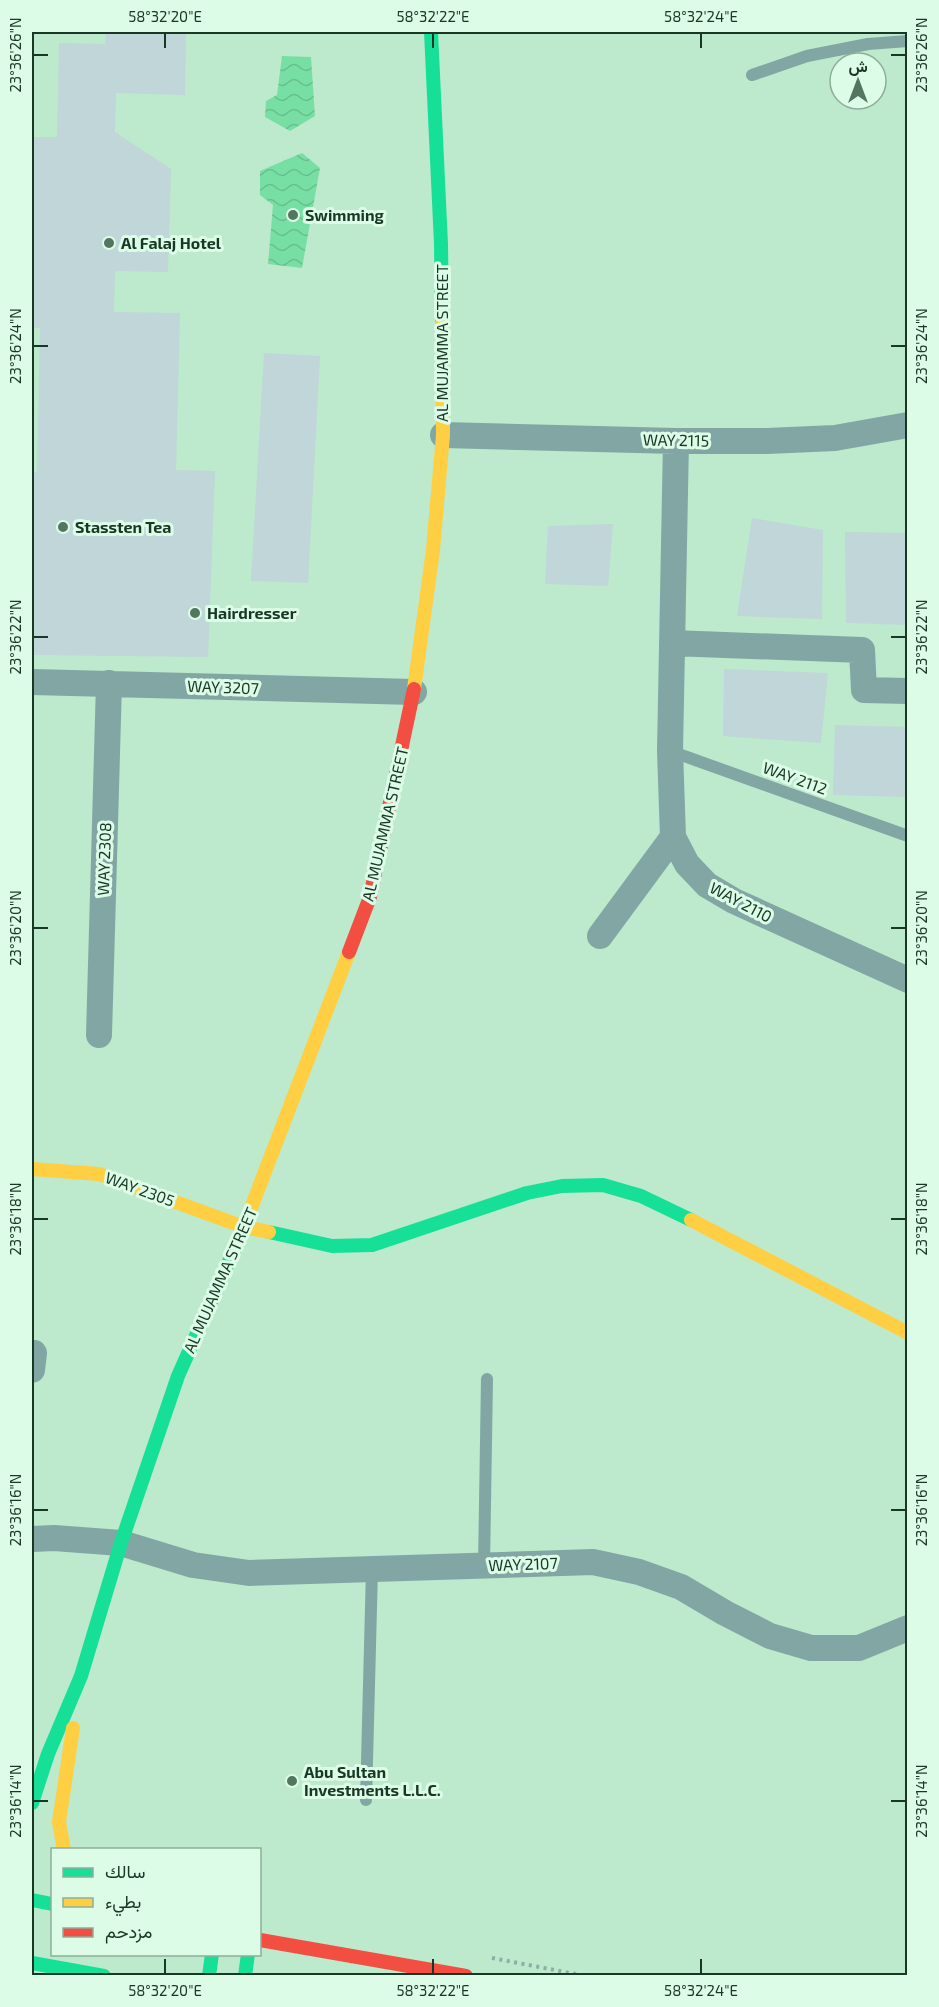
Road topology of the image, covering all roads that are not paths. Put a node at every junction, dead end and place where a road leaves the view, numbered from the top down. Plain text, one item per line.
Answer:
1 (431, 32) edge
2 (908, 41) edge
3 (752, 75) dead end
4 (908, 425) edge
5 (442, 435) junction
6 (676, 441) junction
7 (672, 643) junction
8 (32, 682) edge
9 (109, 683) junction
10 (908, 691) edge
11 (414, 692) junction
12 (670, 750) junction
13 (908, 836) edge
14 (673, 837) junction
15 (600, 936) dead end
16 (908, 980) edge
17 (99, 1035) dead end
18 (32, 1169) edge
19 (244, 1227) junction
20 (908, 1333) edge
21 (487, 1378) dead end
22 (32, 1539) edge
23 (121, 1543) junction
24 (484, 1566) junction
25 (372, 1569) junction
26 (908, 1628) edge
27 (81, 1676) junction
28 (366, 1800) dead end
29 (32, 1803) edge
30 (64, 1848) edge
31 (32, 1900) edge
32 (51, 1904) edge
33 (261, 1940) edge
34 (213, 1956) edge
35 (248, 1956) edge
36 (32, 1963) edge
37 (104, 1976) edge
38 (209, 1976) edge
39 (245, 1976) edge
40 (466, 1976) edge

1 - 5 street, AL MUJAMMA STREET
2 - 3 lane
4 - 6 street, WAY 2115
5 - 6 street, WAY 2115
5 - 11 street, AL MUJAMMA STREET
6 - 7 street, WAY 2110
7 - 10 street
7 - 12 street, WAY 2110
8 - 9 street, WAY 3207
9 - 11 street, WAY 3207
9 - 17 street, WAY 2308
11 - 19 street, AL MUJAMMA STREET
12 - 13 lane, WAY 2112
12 - 14 street, WAY 2110
14 - 15 street
14 - 16 street, WAY 2110
18 - 19 street, WAY 2305
19 - 20 street
19 - 23 street, AL MUJAMMA STREET
21 - 24 lane
22 - 23 street, WAY 2107
23 - 25 street, WAY 2107
23 - 27 street, AL MUJAMMA STREET
24 - 25 street, WAY 2107
24 - 26 street, WAY 2107
25 - 28 lane
27 - 29 street, AL MUJAMMA STREET
27 - 30 street, AL MUJAMMA STREET
31 - 32 street
33 - 40 street
34 - 38 street
35 - 39 street
36 - 37 street

